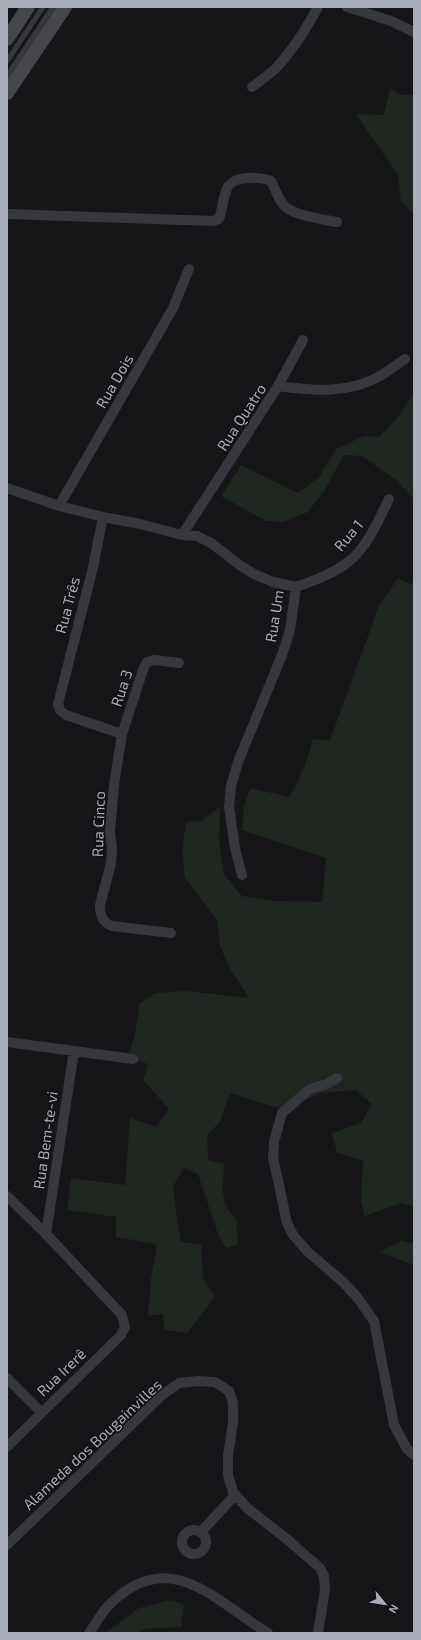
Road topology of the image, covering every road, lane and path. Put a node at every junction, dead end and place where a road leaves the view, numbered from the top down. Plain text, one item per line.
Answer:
1 (28, 7) edge
2 (43, 7) edge
3 (53, 7) edge
4 (65, 7) edge
5 (318, 7) edge
6 (347, 7) edge
7 (414, 32) edge
8 (7, 40) edge
9 (7, 61) edge
10 (7, 76) edge
11 (252, 87) dead end
12 (7, 93) edge
13 (7, 214) edge
14 (337, 222) dead end
15 (189, 269) dead end
16 (303, 340) dead end
17 (404, 359) dead end
18 (278, 386) junction
19 (7, 488) edge
20 (390, 499) dead end
21 (59, 506) junction
22 (103, 517) junction
23 (182, 535) junction
24 (296, 587) junction
25 (179, 663) dead end
26 (122, 734) junction
27 (242, 875) dead end
28 (171, 933) dead end
29 (7, 1042) edge
30 (74, 1051) junction
31 (133, 1059) dead end
32 (338, 1078) dead end
33 (7, 1196) edge
34 (46, 1234) junction
35 (7, 1378) edge
36 (41, 1412) junction
37 (7, 1447) edge
38 (414, 1455) edge
39 (235, 1495) junction
40 (201, 1532) dead end
41 (7, 1545) edge
42 (89, 1633) edge
43 (268, 1633) edge
44 (318, 1633) edge

1 - 8 main road
2 - 9 lane
3 - 10 lane
4 - 12 main road
5 - 11 street
6 - 7 street
13 - 14 street
15 - 21 street, Rua Dois
16 - 18 street
17 - 18 street, Rua Quatro
18 - 23 street, Rua Quatro
19 - 21 street, Rua Um
20 - 24 street, Rua 1
21 - 22 street, Rua Um
22 - 23 street, Rua Um
22 - 26 street, Rua Três
23 - 24 street, Rua Um
24 - 27 street, Rua Um
25 - 26 street, Rua 3
26 - 28 street, Rua Cinco
29 - 30 street
30 - 31 street
30 - 34 street, Rua Bem-te-vi
32 - 38 street
33 - 34 street
34 - 36 street, Rua Irerê
35 - 36 street
36 - 37 street, Rua Irerê
39 - 40 street
39 - 41 street, Alameda dos Bougainvilles
39 - 44 street, Alameda dos Bougainvilles
42 - 43 street

